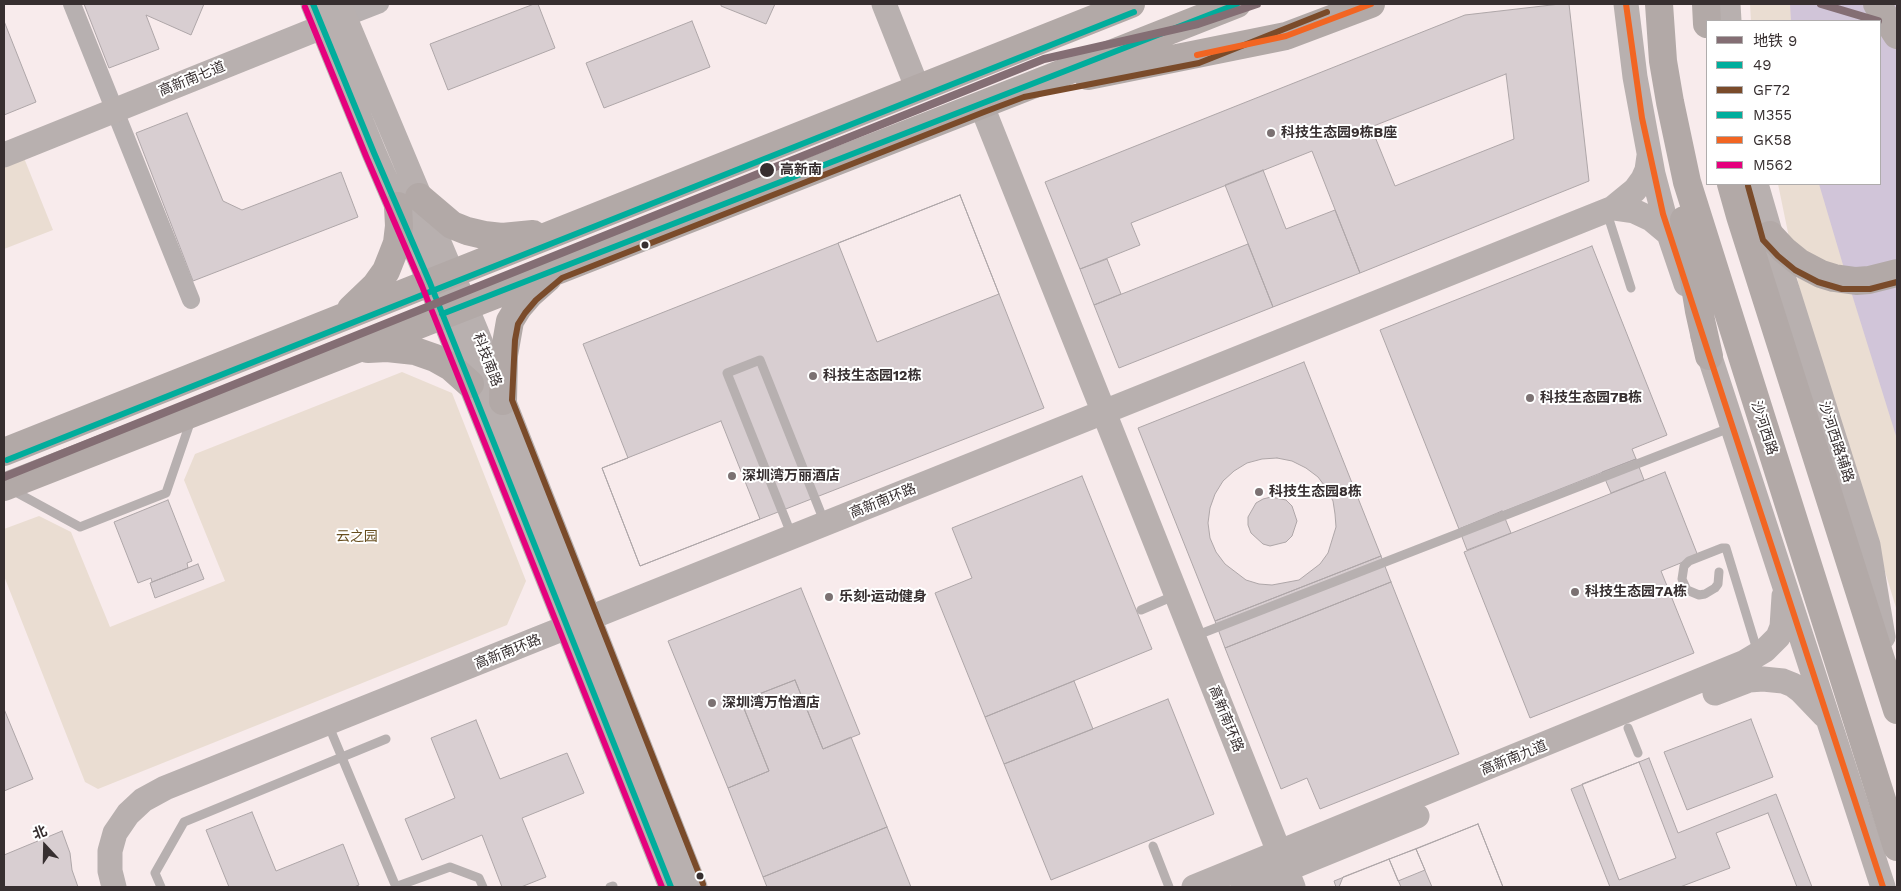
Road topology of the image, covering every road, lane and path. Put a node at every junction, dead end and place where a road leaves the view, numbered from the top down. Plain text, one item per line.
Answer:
1 (72, 4) edge
2 (313, 4) edge
3 (380, 4) edge
4 (884, 4) edge
5 (1237, 4) edge
6 (1324, 4) edge
7 (1371, 4) edge
8 (1626, 4) edge
9 (1658, 4) edge
10 (1706, 4) edge
11 (1728, 4) edge
12 (1877, 4) edge
13 (1121, 7) edge
14 (335, 16) edge
15 (1707, 20) edge
16 (1729, 20) edge
17 (1897, 35) edge
18 (1197, 55) junction
19 (917, 87) junction
20 (1022, 89) junction
21 (1670, 102) junction
22 (981, 104) junction
23 (115, 110) junction
24 (4, 155) edge
25 (1649, 156) junction
26 (1731, 185) edge
27 (1756, 185) edge
28 (409, 202) junction
29 (1609, 209) junction
30 (573, 226) junction
31 (1670, 234) junction
32 (1770, 235) junction
33 (557, 270) junction
34 (1897, 273) edge
35 (441, 278) junction
36 (1631, 288) dead end
37 (191, 300) dead end
38 (454, 310) junction
39 (339, 319) junction
40 (352, 350) junction
41 (1709, 356) junction
42 (470, 384) junction
43 (503, 401) junction
44 (1103, 411) junction
45 (194, 412) junction
46 (1732, 426) junction
47 (4, 452) edge
48 (5, 486) edge
49 (825, 524) junction
50 (792, 537) junction
51 (1719, 572) dead end
52 (1785, 584) junction
53 (1177, 595) junction
54 (1141, 610) dead end
55 (578, 624) junction
56 (1193, 637) junction
57 (1758, 654) junction
58 (1897, 708) edge
59 (1828, 719) junction
60 (327, 724) junction
61 (1628, 728) junction
62 (386, 739) dead end
63 (1638, 753) dead end
64 (342, 758) junction
65 (1153, 846) dead end
66 (1897, 847) edge
67 (1286, 870) edge
68 (114, 887) edge
69 (161, 887) edge
70 (396, 887) edge
71 (483, 887) edge
72 (671, 887) edge
73 (695, 887) edge
74 (1169, 887) edge
75 (1194, 887) edge
76 (1243, 887) edge
77 (1883, 887) edge

1 - 23 street
2 - 14 street, 科技南路
3 - 14 street, 高新南七道
4 - 19 street
5 - 20 main road
6 - 18 main road
7 - 18 main road
8 - 25 street
9 - 21 main road, 沙河西路
10 - 15 main road
11 - 16 street
12 - 17 main road
13 - 19 main road
14 - 23 street, 高新南七道
14 - 28 street, 科技南路
18 - 20 main road
19 - 30 main road
20 - 22 main road
21 - 41 main road
21 - 66 main road, 沙河西路
22 - 33 main road
22 - 44 street, 高新南环路
23 - 24 street, 高新南七道
23 - 37 street
25 - 29 street
25 - 31 street
26 - 58 main road
27 - 32 street, 沙河西路辅路
28 - 30 main road
28 - 35 street, 科技南路
28 - 39 main road
29 - 31 street
29 - 36 lane
29 - 44 street
30 - 35 main road
31 - 41 street
32 - 34 main road
32 - 58 street, 沙河西路辅路
33 - 38 main road
33 - 43 main road
35 - 38 street, 科技南路
35 - 39 main road
38 - 40 main road
38 - 42 street, 科技南路
38 - 43 street, 科技南路
39 - 47 main road
40 - 42 main road
40 - 45 main road
41 - 46 street
42 - 55 street, 科技南路
43 - 55 street, 科技南路
44 - 49 street, 高新南环路
44 - 53 street, 高新南环路
45 - 48 main road
45 - 48 lane
46 - 52 street
46 - 56 lane
49 - 50 street, 高新南环路
49 - 50 lane
50 - 55 street, 高新南环路
51 - 57 lane
52 - 57 street, 高新南九道
52 - 59 street
53 - 54 lane
53 - 56 street, 高新南环路
55 - 60 street, 高新南环路
55 - 72 street, 科技南路
55 - 73 street, 科技南路
56 - 67 street, 高新南环路
57 - 67 street, 高新南九道
59 - 61 street, 高新南九道
59 - 77 street
60 - 64 lane
60 - 68 street, 高新南环路
61 - 63 lane
61 - 67 street, 高新南九道
62 - 64 lane
64 - 69 lane
64 - 70 lane
65 - 74 lane
67 - 75 street, 高新南九道
67 - 76 street, 高新南九道
70 - 71 lane

